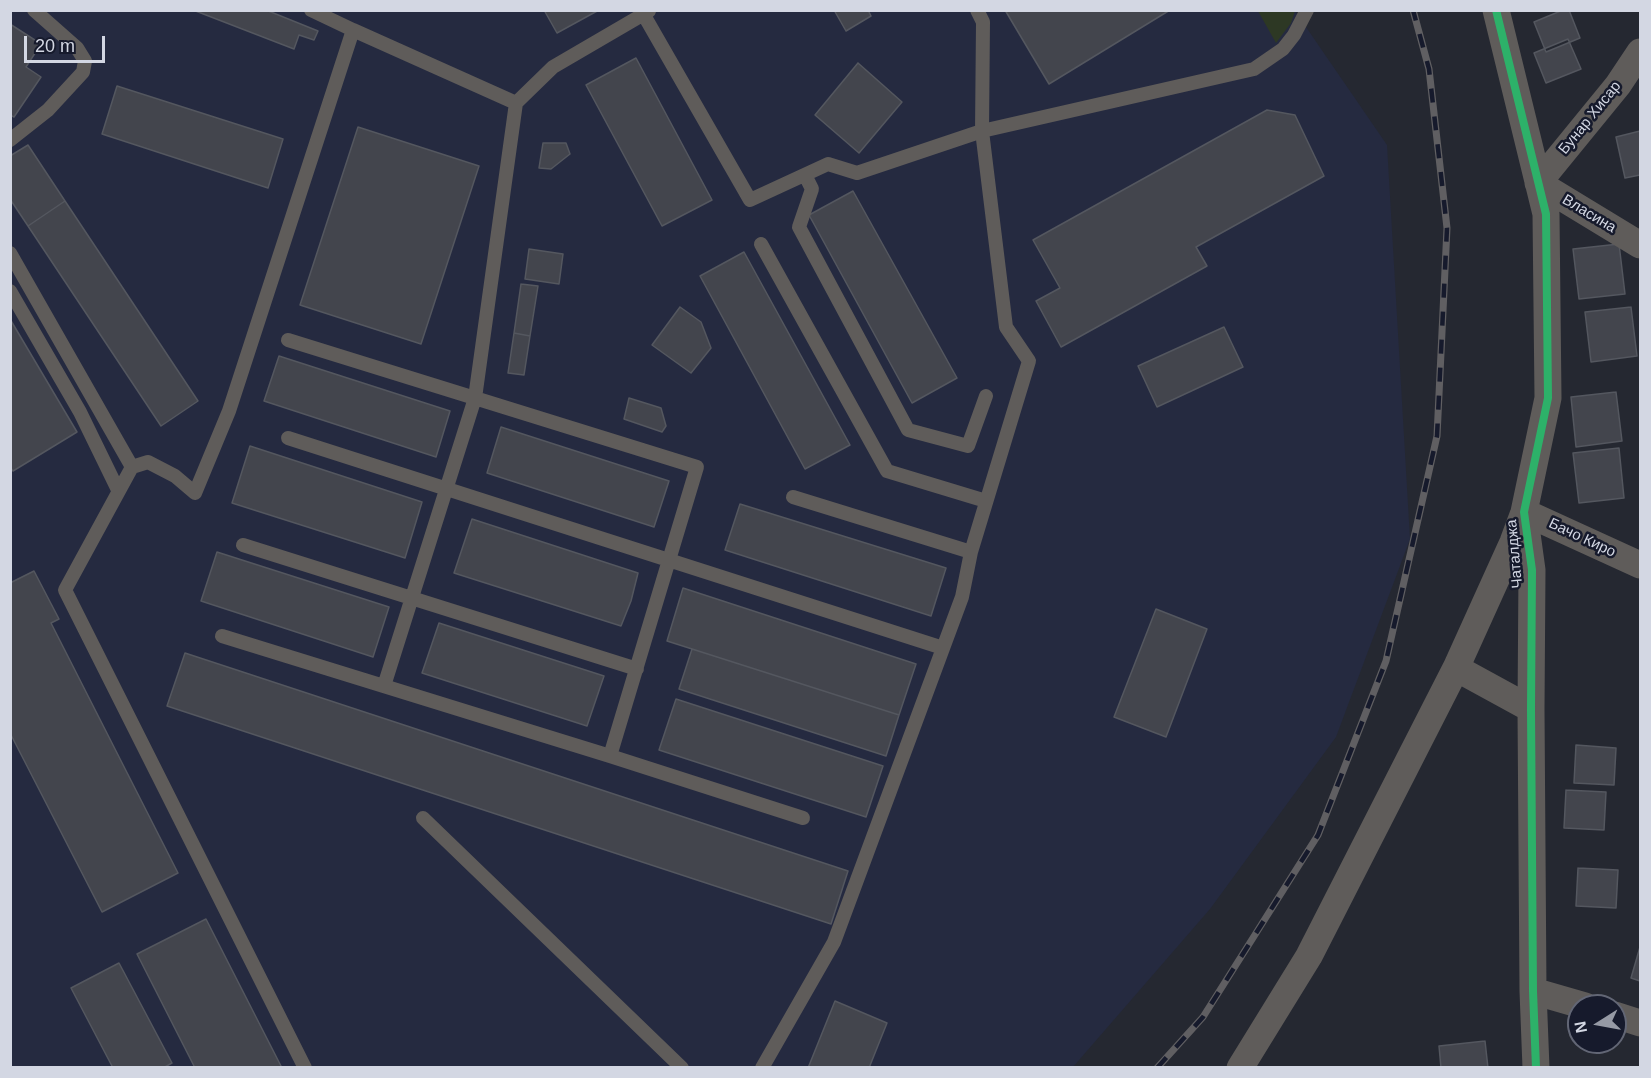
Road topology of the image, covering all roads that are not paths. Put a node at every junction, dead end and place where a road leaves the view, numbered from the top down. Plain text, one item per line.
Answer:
1 (34, 10) edge
2 (311, 10) edge
3 (977, 10) edge
4 (1307, 10) edge
5 (1496, 10) edge
6 (645, 12) edge
7 (353, 30) junction
8 (1641, 52) edge
9 (516, 103) junction
10 (982, 131) junction
11 (10, 140) edge
12 (805, 175) junction
13 (1538, 183) junction
14 (761, 244) dead end
15 (1641, 245) edge
16 (10, 253) edge
17 (10, 291) edge
18 (288, 340) dead end
19 (986, 396) dead end
20 (475, 398) junction
21 (288, 438) dead end
22 (132, 467) junction
23 (446, 489) junction
24 (118, 490) junction
25 (793, 497) dead end
26 (986, 501) junction
27 (1524, 512) junction
28 (243, 545) dead end
29 (971, 552) junction
30 (669, 560) junction
31 (1641, 565) edge
32 (412, 598) junction
33 (222, 636) dead end
34 (943, 648) junction
35 (1456, 668) junction
36 (637, 669) junction
37 (384, 686) junction
38 (1531, 709) junction
39 (610, 756) junction
40 (423, 818) dead end
41 (803, 818) dead end
42 (1533, 991) junction
43 (1567, 1001) edge
44 (305, 1068) edge
45 (682, 1068) edge
46 (762, 1068) edge
47 (1240, 1068) edge
48 (1536, 1068) edge

1 - 11 lane
2 - 7 lane
3 - 10 lane
4 - 10 lane
5 - 13 street, Чаталджа
6 - 9 lane
6 - 12 lane
7 - 9 lane
7 - 22 lane
8 - 13 street, Бунар Хисар
9 - 20 lane
10 - 12 lane
10 - 26 lane
12 - 19 lane
13 - 15 street, Власина
13 - 27 street, Чаталджа
14 - 26 lane
16 - 22 lane
17 - 24 lane
18 - 20 lane
20 - 23 lane
20 - 30 lane
21 - 23 lane
22 - 24 lane
23 - 30 lane
23 - 32 lane
24 - 44 lane
25 - 29 lane
26 - 29 lane
27 - 31 street, Бачо Киро
27 - 35 street
27 - 38 street, Чаталджа
28 - 32 lane
29 - 34 lane
30 - 34 lane
30 - 36 lane
32 - 36 lane
32 - 37 lane
33 - 37 lane
34 - 46 lane
35 - 38 street
35 - 47 street
36 - 39 lane
37 - 39 lane
38 - 42 street, Чаталджа
39 - 41 lane
40 - 45 lane
42 - 43 street
42 - 48 street, Чаталджа

